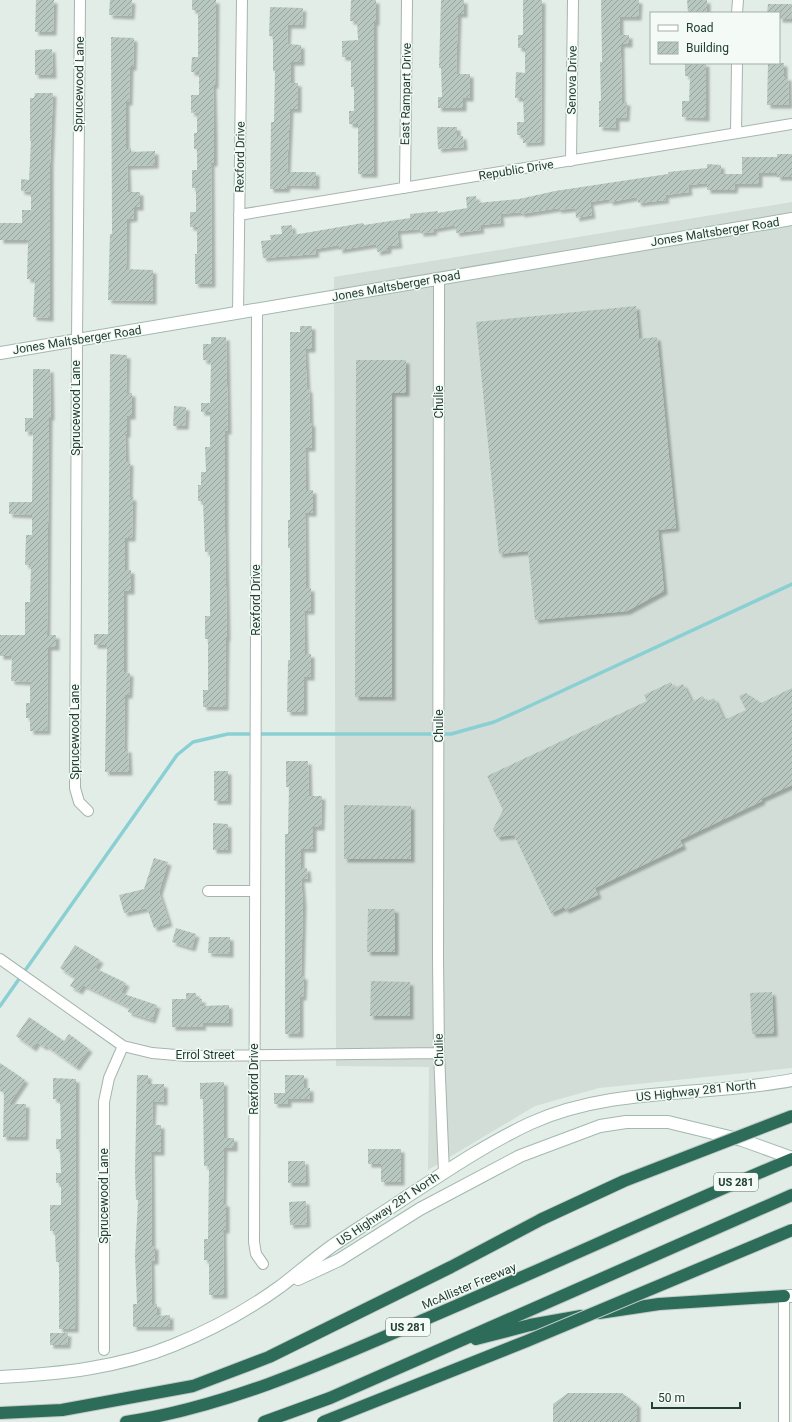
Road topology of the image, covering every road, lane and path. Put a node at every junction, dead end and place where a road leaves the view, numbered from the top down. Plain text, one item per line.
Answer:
1 (80, 0) edge
2 (242, 0) edge
3 (407, 0) edge
4 (573, 0) edge
5 (738, 0) edge
6 (737, 12) edge
7 (737, 64) edge
8 (792, 124) edge
9 (736, 133) junction
10 (571, 160) junction
11 (405, 188) junction
12 (239, 215) junction
13 (792, 219) edge
14 (439, 279) junction
15 (257, 310) junction
16 (238, 313) junction
17 (76, 341) junction
18 (0, 353) edge
19 (88, 811) dead end
20 (208, 891) dead end
21 (255, 891) junction
22 (0, 959) edge
23 (123, 1046) junction
24 (439, 1053) junction
25 (254, 1055) junction
26 (792, 1080) edge
27 (792, 1116) edge
28 (792, 1158) edge
29 (444, 1172) junction
30 (792, 1195) edge
31 (792, 1230) edge
32 (263, 1264) dead end
33 (279, 1288) junction
34 (788, 1296) edge
35 (440, 1348) junction
36 (104, 1350) dead end
37 (0, 1377) edge
38 (0, 1413) edge
39 (126, 1422) edge
40 (264, 1422) edge
41 (323, 1422) edge
42 (784, 1422) edge

1 - 17 street, Sprucewood Lane
2 - 12 street, Rexford Drive
3 - 11 street, East Rampart Drive
4 - 10 street, Senova Drive
5 - 6 street
7 - 9 street
8 - 9 street, Republic Drive
9 - 10 street, Republic Drive
10 - 11 street, Republic Drive
11 - 12 street, Republic Drive
12 - 16 street, Rexford Drive
13 - 14 main road, Jones Maltsberger Road
14 - 15 main road, Jones Maltsberger Road
14 - 24 street, Chulie
15 - 16 main road, Jones Maltsberger Road
15 - 21 street, Rexford Drive
16 - 17 main road, Jones Maltsberger Road
17 - 18 main road, Jones Maltsberger Road
17 - 19 street, Sprucewood Lane
20 - 21 street
21 - 25 street, Rexford Drive
22 - 23 street, Errol Street
23 - 25 street, Errol Street
23 - 36 street, Sprucewood Lane
24 - 25 street, Errol Street
24 - 29 street, Chulie
25 - 32 street, Rexford Drive
26 - 29 main road, US Highway 281 North
27 - 38 highway, bridge
28 - 33 main road
28 - 39 highway, McAllister Freeway / US 281
29 - 33 main road, US Highway 281 North
30 - 35 highway, US 281
31 - 41 highway, bridge
33 - 37 main road, US Highway 281 North
34 - 35 highway
34 - 42 street
35 - 40 highway, US 281

